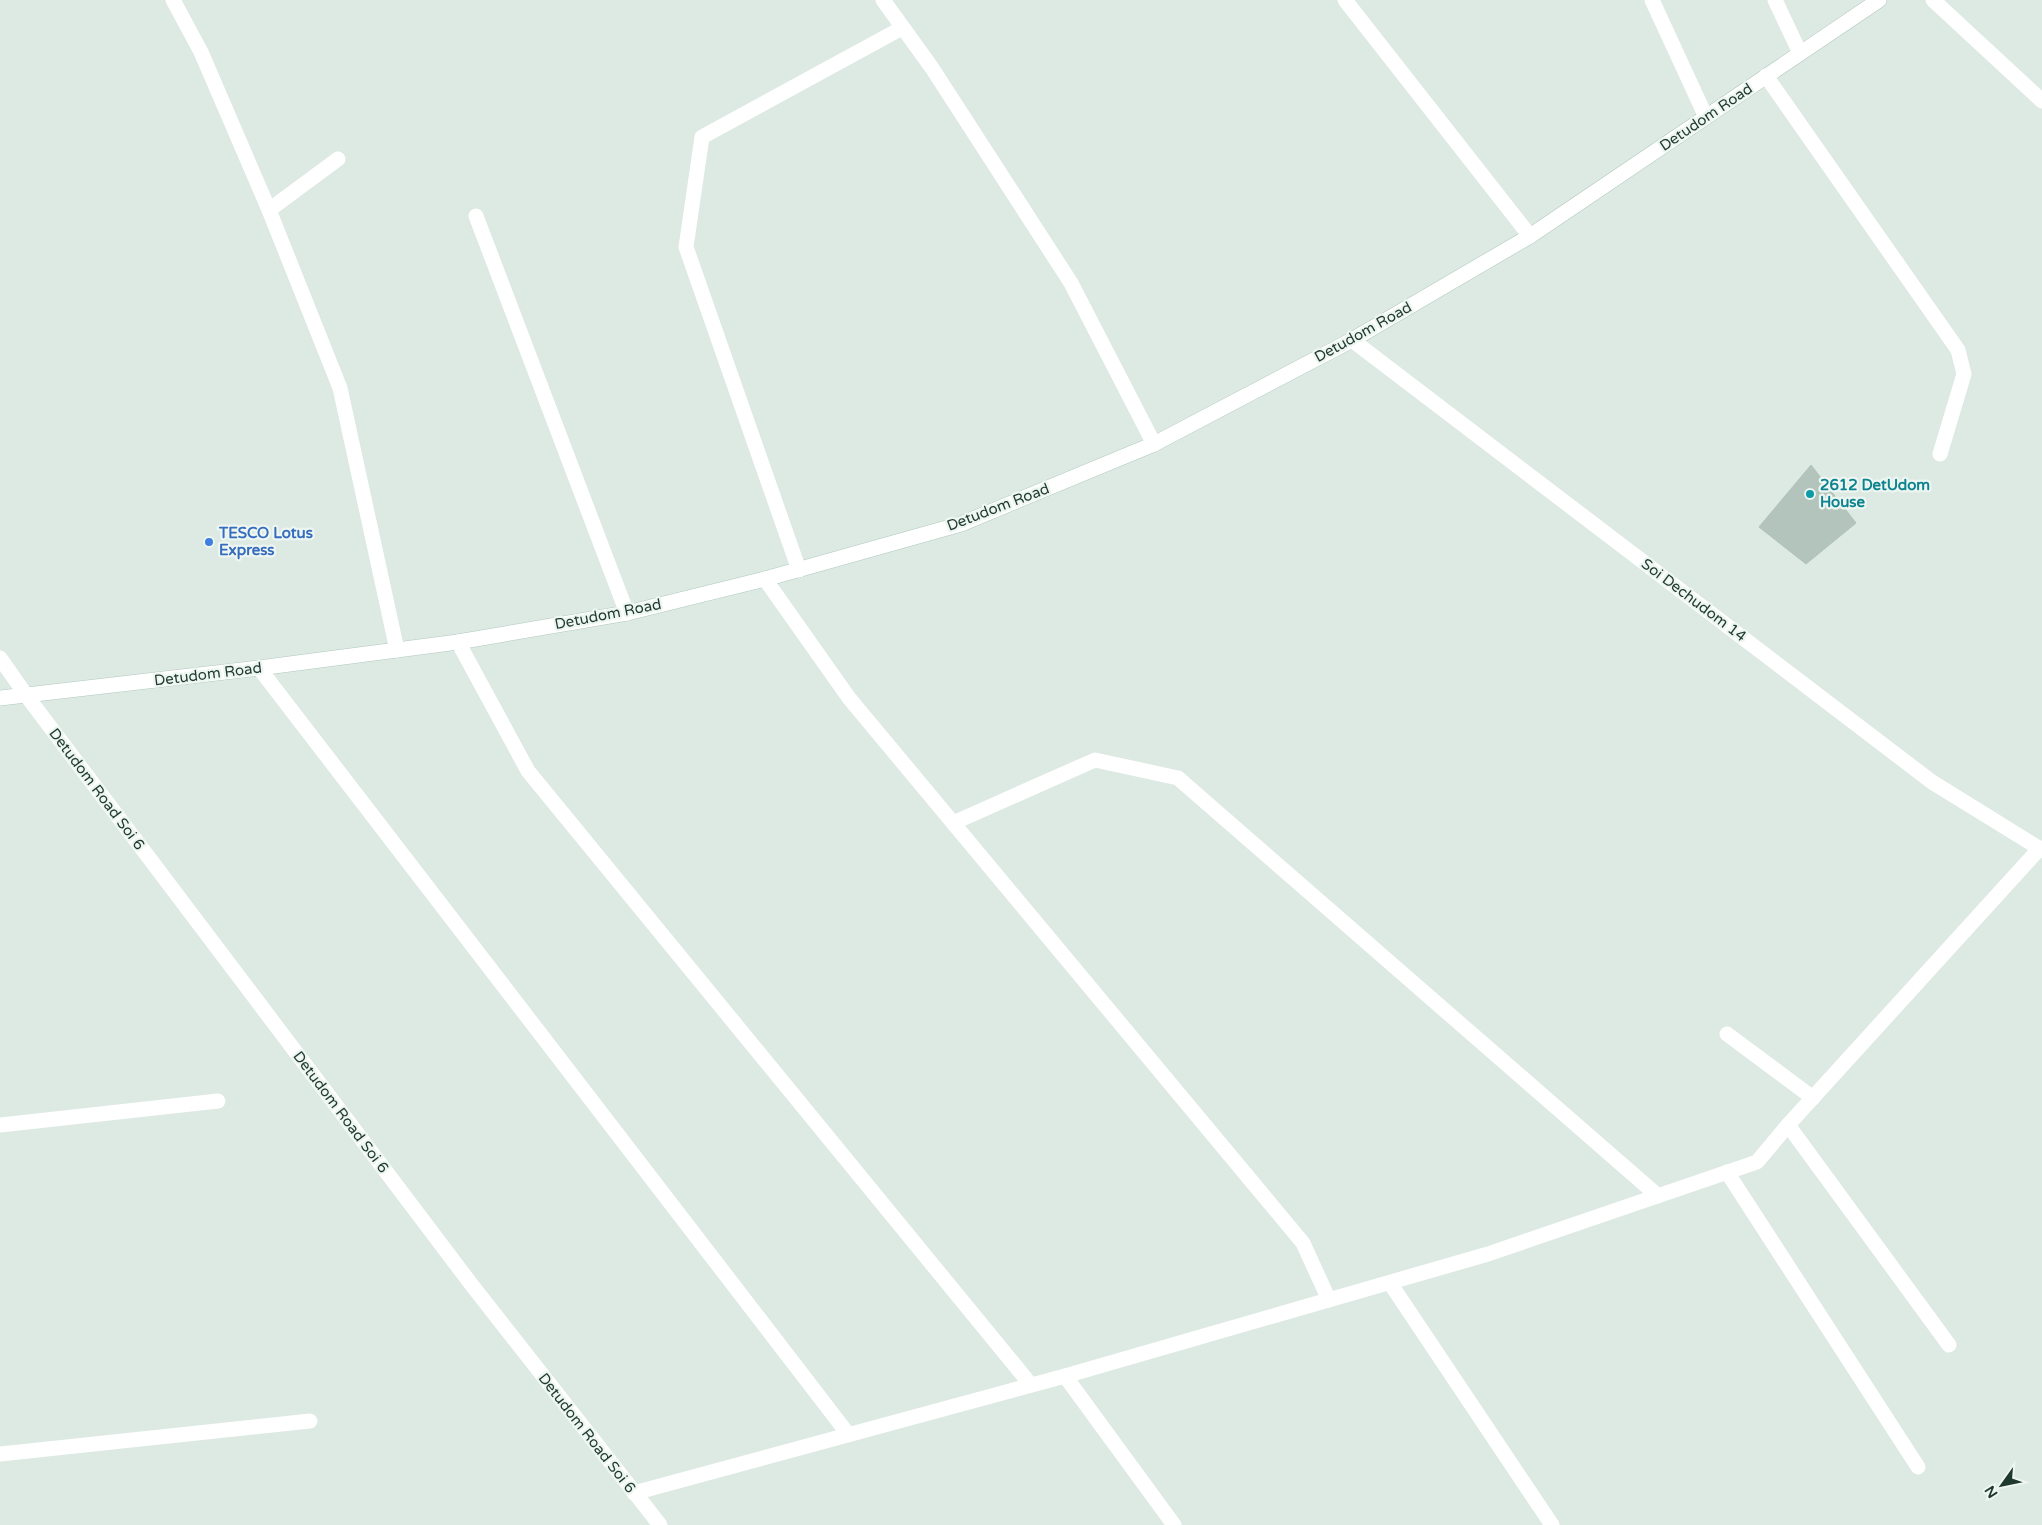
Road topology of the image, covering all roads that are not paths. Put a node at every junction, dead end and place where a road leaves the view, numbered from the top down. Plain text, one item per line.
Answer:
1 (173, 0) edge
2 (883, 0) edge
3 (1345, 0) edge
4 (1652, 0) edge
5 (1775, 0) edge
6 (1879, 0) edge
7 (1933, 0) edge
8 (902, 28) junction
9 (1800, 54) junction
10 (1766, 76) junction
11 (2042, 101) edge
12 (1706, 117) junction
13 (338, 159) dead end
14 (269, 210) junction
15 (476, 216) dead end
16 (1530, 236) junction
17 (1352, 340) junction
18 (1154, 444) junction
19 (1940, 454) dead end
20 (799, 570) junction
21 (765, 579) junction
22 (627, 613) junction
23 (458, 642) junction
24 (397, 650) junction
25 (0, 658) edge
26 (260, 668) junction
27 (26, 695) junction
28 (0, 698) edge
29 (953, 823) junction
30 (2041, 849) edge
31 (1727, 1034) dead end
32 (1812, 1098) junction
33 (218, 1101) dead end
34 (0, 1125) edge
35 (1788, 1125) junction
36 (1727, 1172) junction
37 (1658, 1196) junction
38 (1390, 1282) junction
39 (1329, 1300) junction
40 (1949, 1345) dead end
41 (1065, 1376) junction
42 (1031, 1385) junction
43 (310, 1421) dead end
44 (848, 1434) junction
45 (0, 1454) edge
46 (1918, 1467) dead end
47 (634, 1493) junction
48 (660, 1525) edge
49 (1174, 1525) edge
50 (1552, 1525) edge

1 - 14 street
2 - 8 street
3 - 16 street
4 - 12 street
5 - 9 street
6 - 9 street, Detudom Road
7 - 11 street
8 - 18 street
8 - 20 street
9 - 10 street, Detudom Road
10 - 12 street, Detudom Road
10 - 19 street
12 - 16 street, Detudom Road
13 - 14 street
14 - 24 street
15 - 22 street
16 - 17 street, Detudom Road
17 - 18 street, Detudom Road
17 - 30 street, Soi Dechudom 14
18 - 20 street, Detudom Road
20 - 21 street, Detudom Road
21 - 22 street, Detudom Road
21 - 29 street
22 - 23 street, Detudom Road
23 - 24 street, Detudom Road
23 - 42 street
24 - 26 street, Detudom Road
25 - 27 street, Detudom Road Soi 6
26 - 27 street, Detudom Road
26 - 44 street
27 - 28 street, Detudom Road
27 - 47 street, Detudom Road Soi 6
29 - 37 street
29 - 39 street
30 - 32 street
31 - 32 street
32 - 35 street
33 - 34 street
35 - 36 street
35 - 40 street
36 - 37 street
36 - 46 street
37 - 38 street
38 - 39 street
38 - 50 street
39 - 41 street
41 - 42 street
41 - 49 street
42 - 44 street
43 - 45 street
44 - 47 street
47 - 48 street, Detudom Road Soi 6

